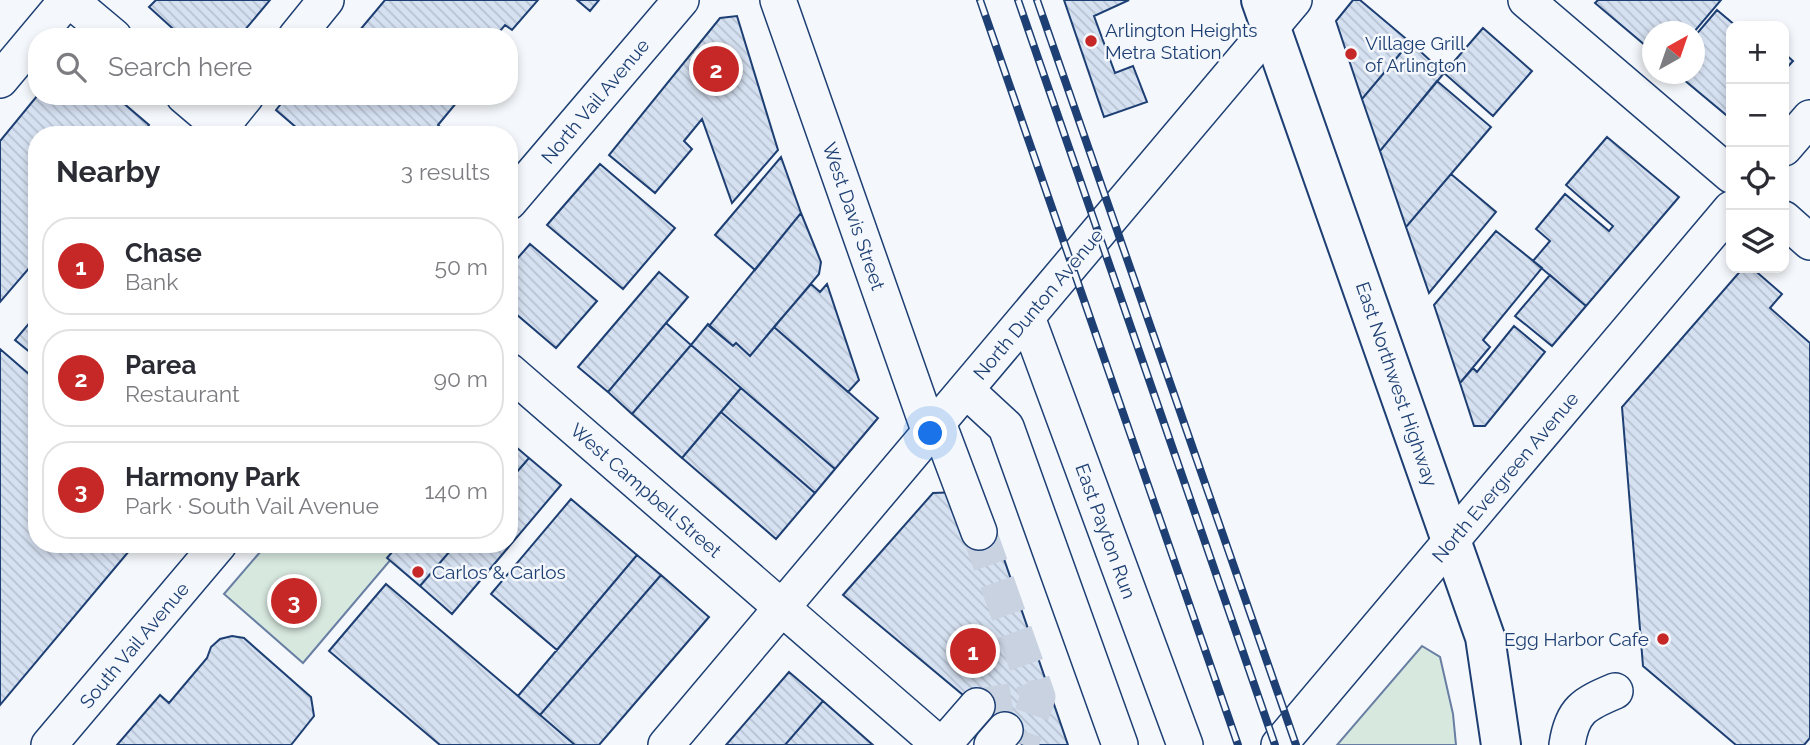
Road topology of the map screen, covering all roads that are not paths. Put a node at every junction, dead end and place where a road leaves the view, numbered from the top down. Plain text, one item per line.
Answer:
1 (69, 0) edge
2 (326, 0) edge
3 (681, 0) edge
4 (778, 0) edge
5 (1526, 0) edge
6 (1275, 9) edge
7 (45, 28) edge
8 (103, 28) edge
9 (303, 28) edge
10 (28, 48) edge
11 (0, 80) edge
12 (195, 105) edge
13 (241, 105) edge
14 (1810, 118) edge
15 (219, 126) edge
16 (228, 126) edge
17 (1785, 147) edge
18 (1726, 171) edge
19 (518, 191) edge
20 (1730, 210) edge
21 (1789, 223) edge
22 (1810, 242) edge
23 (1027, 317) junction
24 (518, 380) edge
25 (966, 390) junction
26 (934, 428) junction
27 (979, 532) tunnel mouth
28 (1452, 539) junction
29 (211, 553) edge
30 (782, 608) junction
31 (1615, 691) dead end
32 (1001, 731) edge
33 (680, 740) edge
34 (49, 745) edge
35 (942, 745) edge
36 (965, 745) edge
37 (1120, 745) edge
38 (1185, 745) edge
39 (1279, 745) edge
40 (1501, 745) edge
41 (1567, 745) edge

1 - 7 street
1 - 8 street
2 - 9 street
3 - 19 street, North Vail Avenue
4 - 26 street, West Davis Street
5 - 18 street
6 - 23 street, North Dunton Avenue
6 - 28 main road, East Northwest Highway
10 - 11 street
12 - 15 street
13 - 16 street
14 - 17 street
20 - 28 street, North Evergreen Avenue
21 - 22 street
23 - 25 street, North Dunton Avenue
23 - 38 street, East Payton Run
24 - 30 street, West Campbell Street
25 - 26 street, North Dunton Avenue
25 - 37 street
26 - 27 street, West Davis Street
26 - 30 street, North Dunton Avenue
28 - 39 street, North Evergreen Avenue
28 - 40 main road, East Northwest Highway
29 - 34 street, South Vail Avenue
30 - 33 street, North Dunton Avenue
30 - 35 street, West Campbell Street
31 - 41 street
32 - 35 street
32 - 36 street

